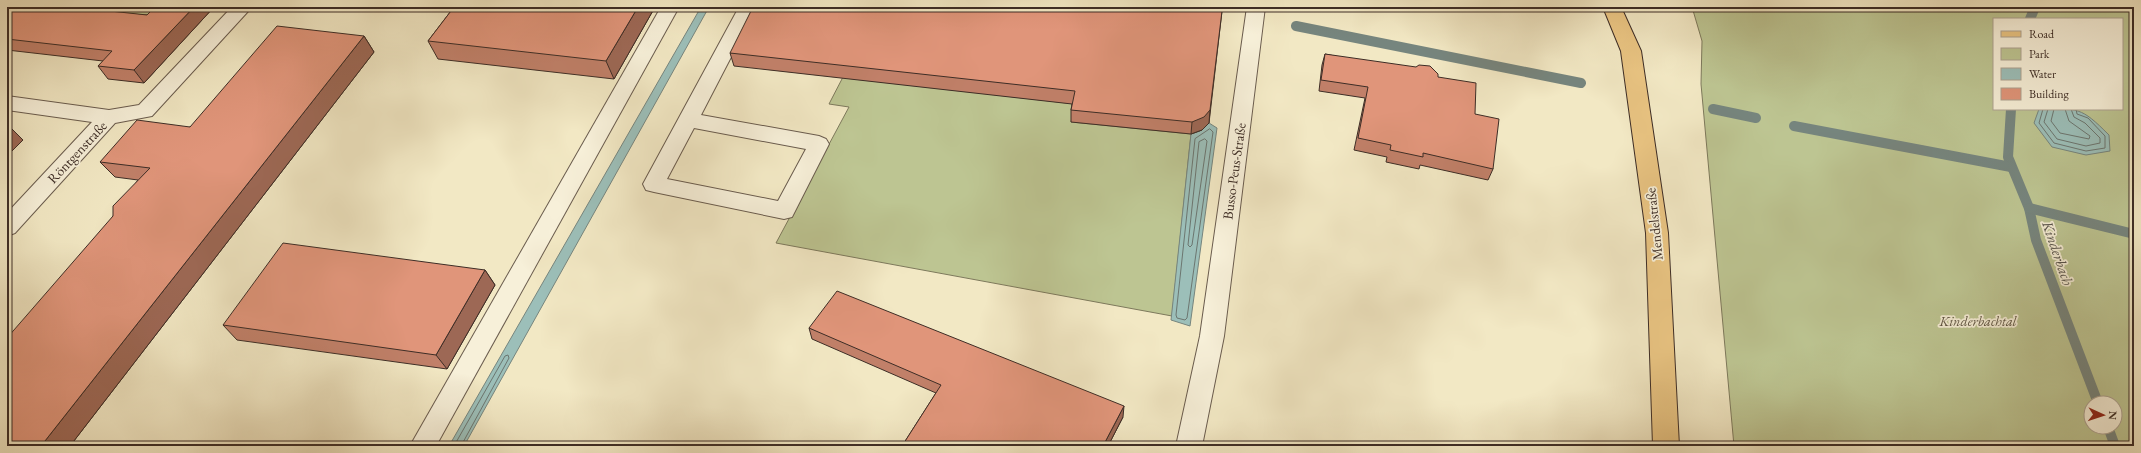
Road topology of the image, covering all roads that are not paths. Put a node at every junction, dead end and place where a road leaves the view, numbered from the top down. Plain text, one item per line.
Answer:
1 (243, 7) edge
2 (670, 7) edge
3 (748, 7) edge
4 (1256, 7) edge
5 (1612, 7) edge
6 (7, 103) edge
7 (109, 117) junction
8 (688, 120) junction
9 (7, 228) edge
10 (423, 446) edge
11 (1190, 446) edge
12 (1666, 446) edge

1 - 7 street
2 - 10 street
3 - 8 street
4 - 11 street, Busso-Peus-Straße
5 - 12 main road, Mendelstraße
6 - 7 street, Röntgenstraße
7 - 9 street, Röntgenstraße
8 - 8 street

